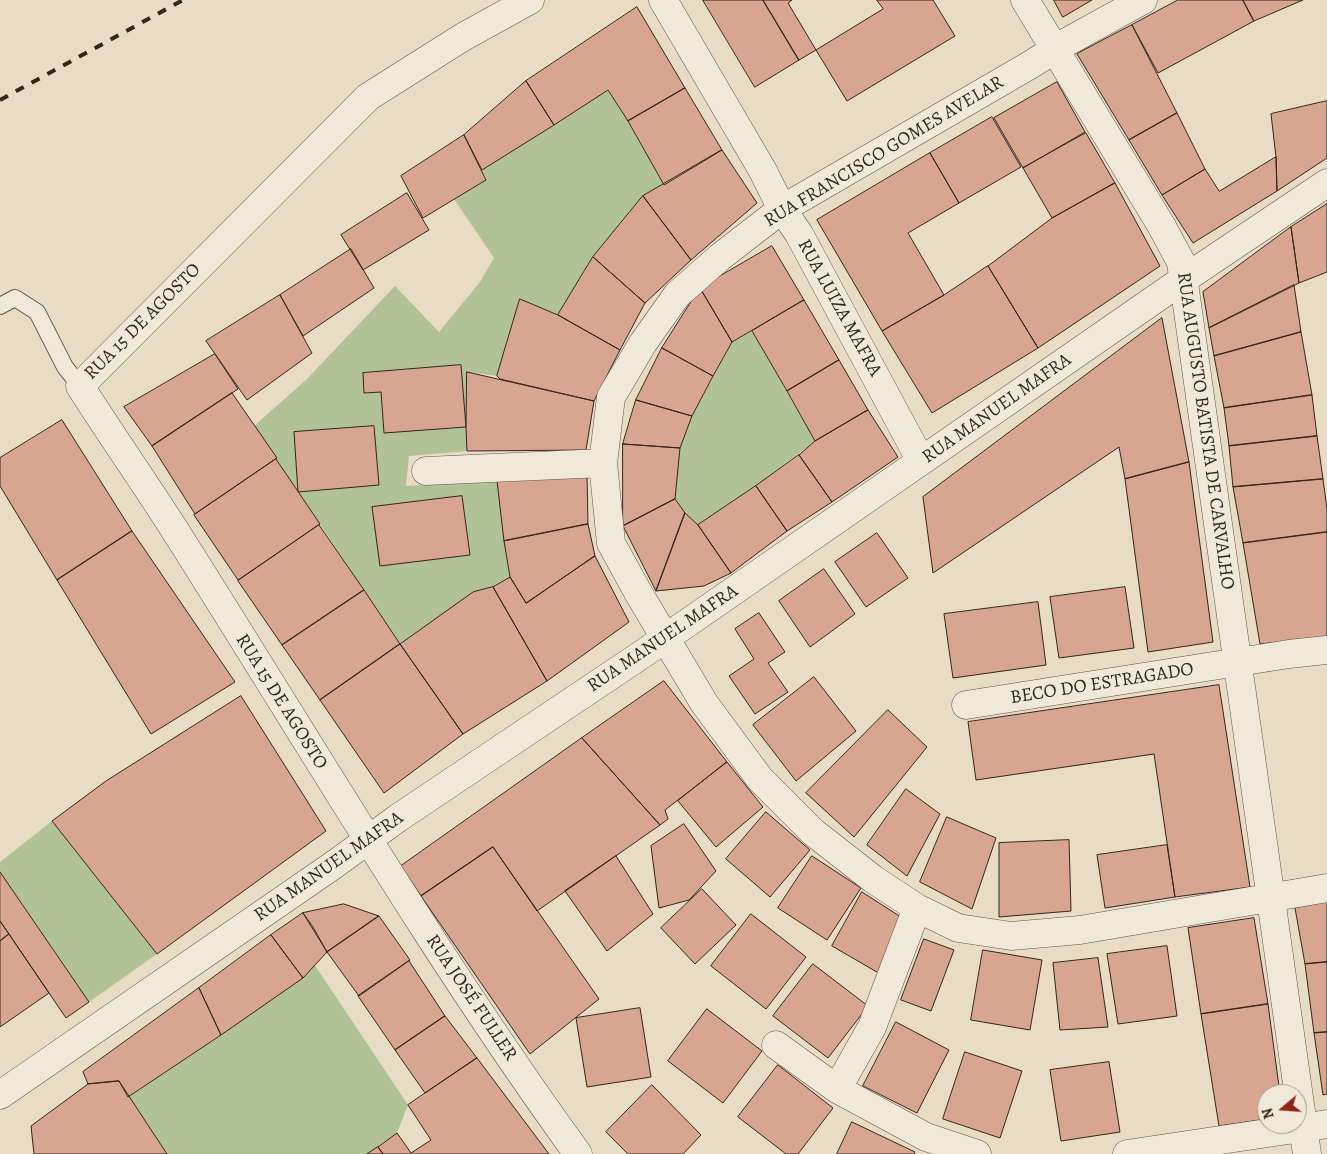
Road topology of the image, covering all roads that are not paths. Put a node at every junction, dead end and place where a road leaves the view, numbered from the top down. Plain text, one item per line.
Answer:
1 (530, 0) edge
2 (663, 0) edge
3 (1025, 0) edge
4 (1142, 0) edge
5 (1054, 49) junction
6 (1327, 183) edge
7 (782, 209) junction
8 (1184, 279) junction
9 (0, 306) edge
10 (80, 386) junction
11 (921, 461) junction
12 (603, 463) junction
13 (426, 471) dead end
14 (665, 638) junction
15 (1327, 650) edge
16 (1238, 663) junction
17 (966, 705) dead end
18 (367, 840) junction
19 (1327, 888) edge
20 (1271, 897) junction
21 (917, 908) junction
22 (776, 1045) dead end
23 (838, 1090) junction
24 (0, 1095) edge
25 (1315, 1126) edge
26 (577, 1154) edge
27 (977, 1154) edge
28 (1127, 1154) edge
29 (1307, 1154) edge

1 - 10 street, RUA 15 DE AGOSTO
2 - 7 street, RUA LUIZA MAFRA
3 - 5 street, RUA AUGUSTO BATISTA DE CARVALHO
4 - 5 street, RUA FRANCISCO GOMES AVELAR
5 - 7 street, RUA FRANCISCO GOMES AVELAR
5 - 8 street, RUA AUGUSTO BATISTA DE CARVALHO
6 - 8 street, RUA MANUEL MAFRA
7 - 11 street, RUA LUIZA MAFRA
7 - 12 street, RUA FRANCISCO GOMES AVELAR
8 - 11 street, RUA MANUEL MAFRA
8 - 16 street, RUA AUGUSTO BATISTA DE CARVALHO
9 - 10 lane
10 - 18 street, RUA 15 DE AGOSTO
11 - 14 street, RUA MANUEL MAFRA
12 - 13 street
12 - 14 street, RUA FRANCISCO GOMES AVELAR
14 - 18 street, RUA MANUEL MAFRA
14 - 21 street, RUA FRANCISCO GOMES AVELAR
15 - 16 street, BECO DO ESTRAGADO
16 - 17 street, BECO DO ESTRAGADO
16 - 20 street, RUA AUGUSTO BATISTA DE CARVALHO
18 - 24 street, RUA MANUEL MAFRA
18 - 26 street, RUA JOSÉ FULLER
19 - 20 street, RUA FRANCISCO GOMES AVELAR
20 - 21 street, RUA FRANCISCO GOMES AVELAR
20 - 25 street, RUA AUGUSTO BATISTA DE CARVALHO
21 - 23 street
22 - 23 street
23 - 27 street
25 - 28 street
25 - 29 street, RUA AUGUSTO BATISTA DE CARVALHO

